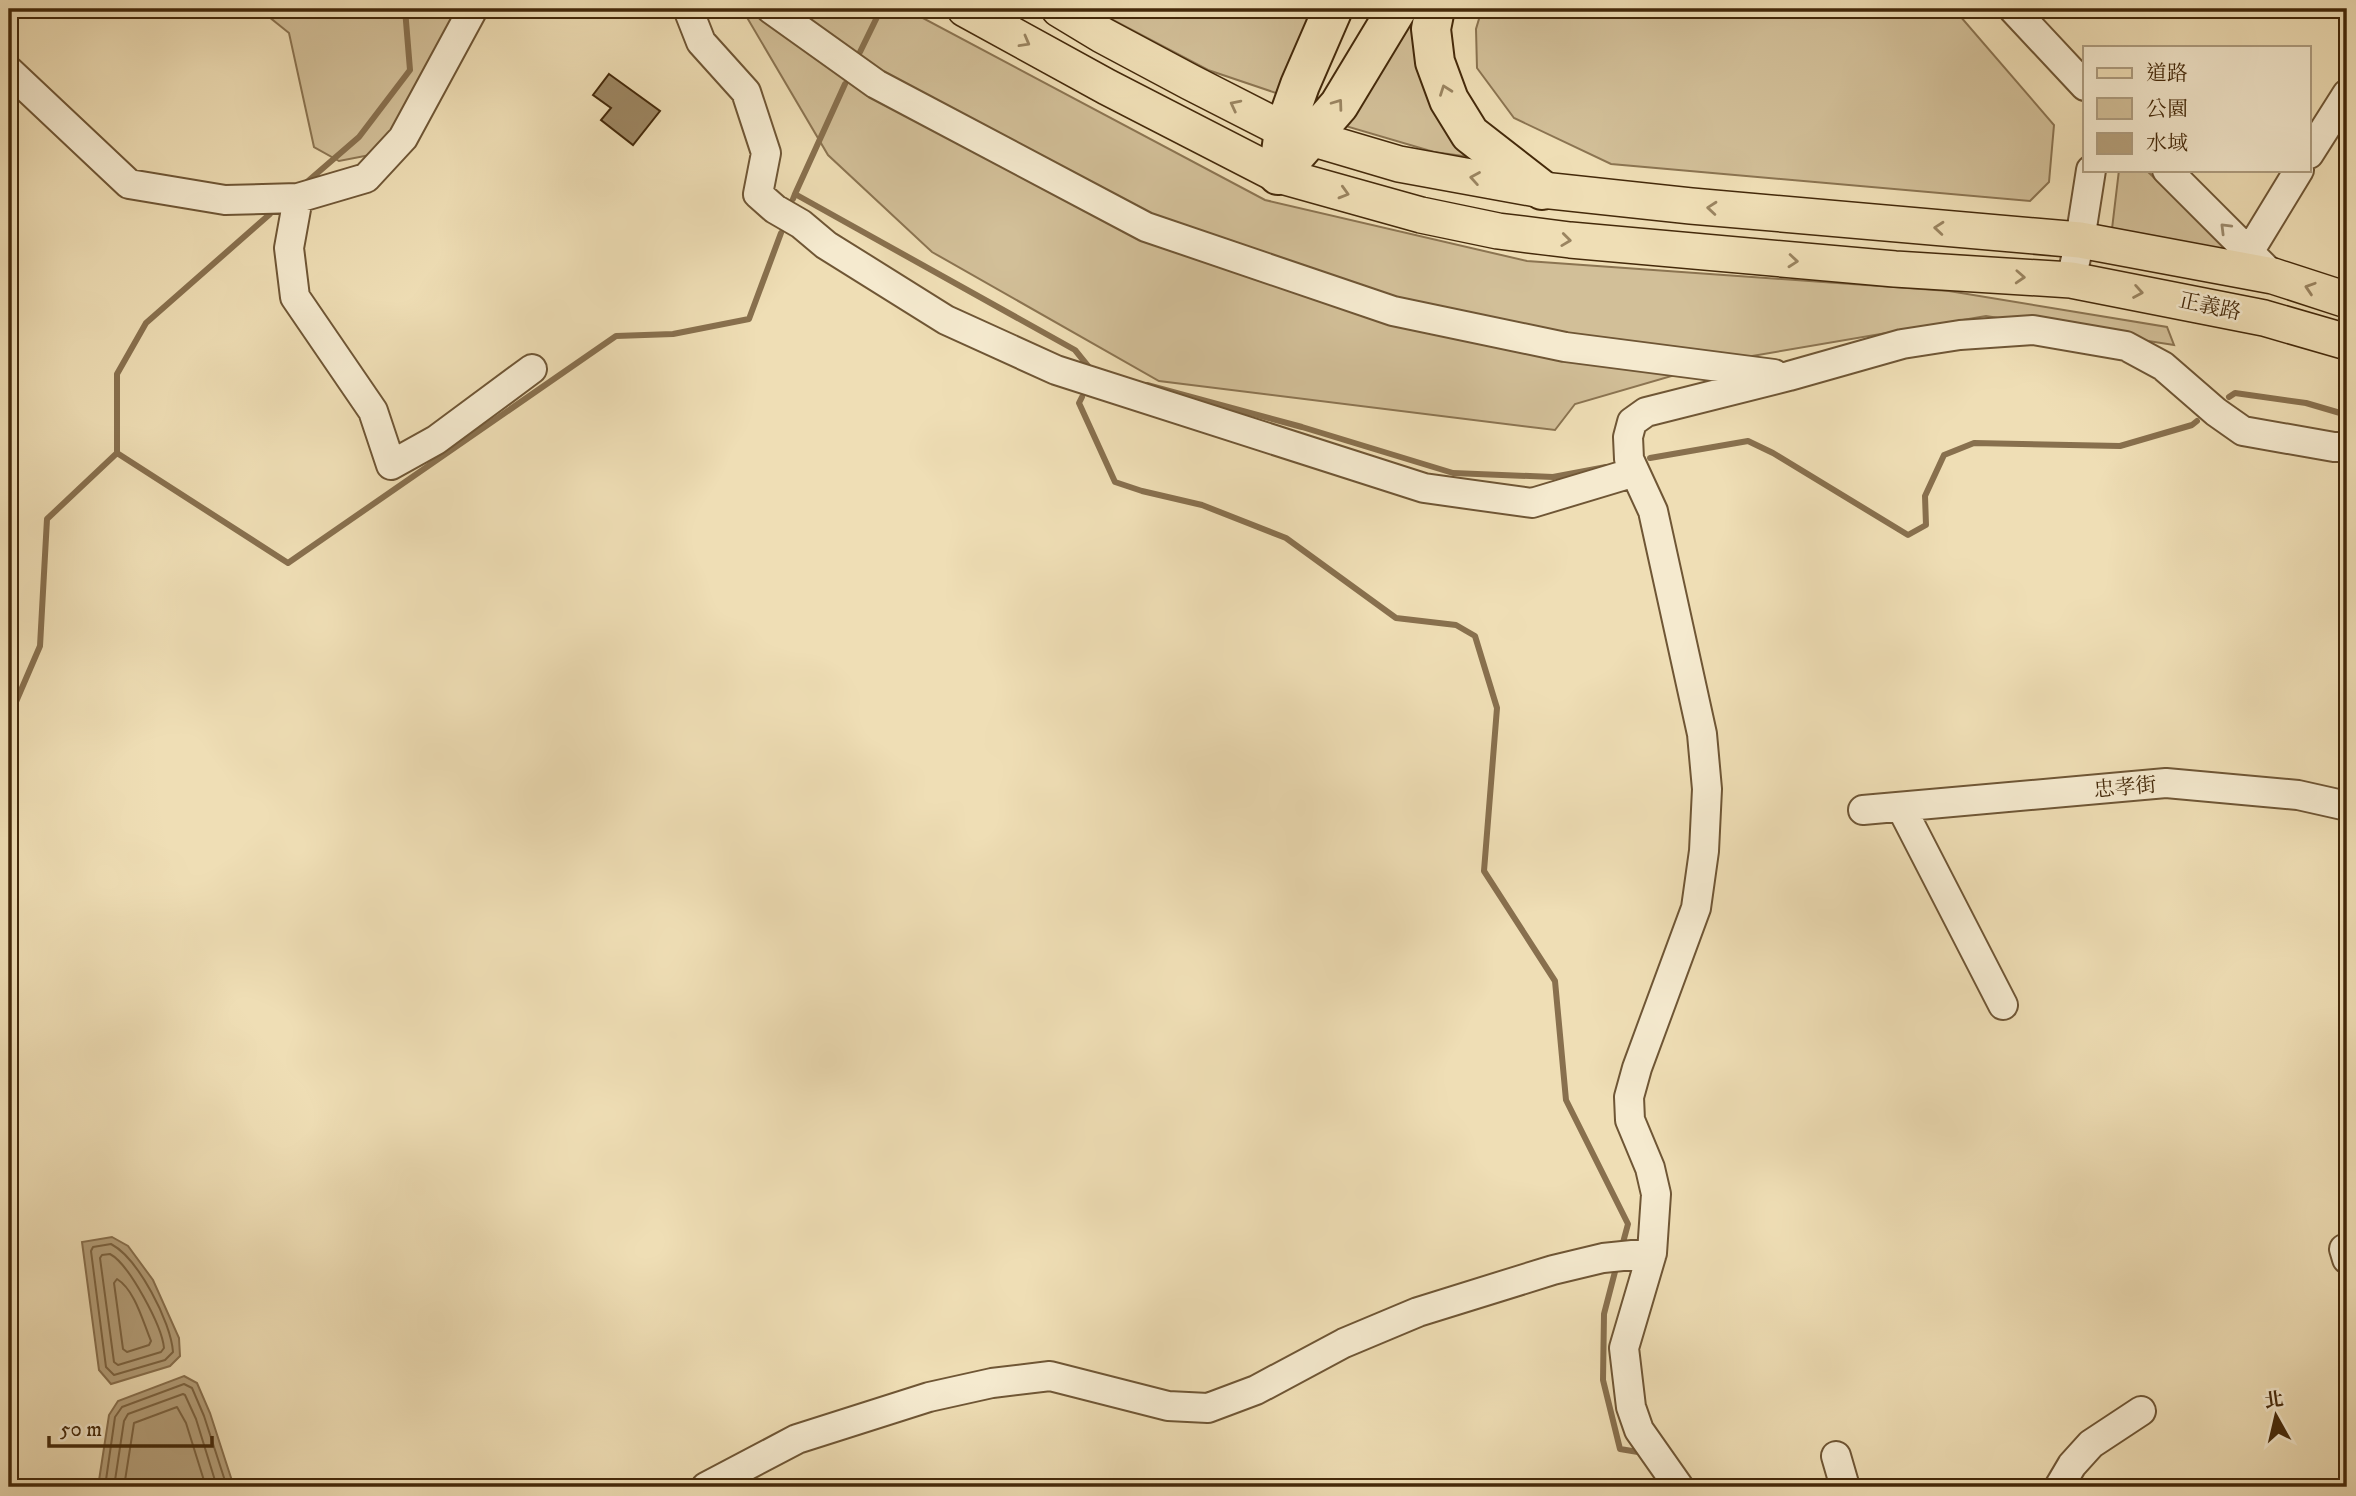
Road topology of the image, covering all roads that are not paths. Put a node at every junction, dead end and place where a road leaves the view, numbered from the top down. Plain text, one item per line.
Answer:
1 (473, 9) edge
2 (688, 9) edge
3 (771, 9) edge
4 (965, 9) edge
5 (1059, 9) edge
6 (1333, 9) edge
7 (1397, 9) edge
8 (1435, 9) edge
9 (2013, 9) edge
10 (9, 71) edge
11 (2083, 84) edge
12 (2347, 94) edge
13 (1297, 134) junction
14 (2310, 152) edge
15 (2091, 172) edge
16 (2169, 172) edge
17 (2298, 172) edge
18 (1278, 175) junction
19 (1542, 190) junction
20 (298, 198) junction
21 (2080, 240) junction
22 (2261, 264) junction
23 (2071, 280) junction
24 (2347, 300) edge
25 (2347, 342) edge
26 (532, 369) dead end
27 (1789, 376) junction
28 (2347, 447) edge
29 (1635, 472) junction
30 (2347, 806) edge
31 (1902, 807) junction
32 (1863, 810) dead end
33 (2003, 1005) dead end
34 (1644, 1253) junction
35 (2141, 1411) dead end
36 (1836, 1456) dead end
37 (1676, 1483) edge
38 (706, 1487) edge
39 (1845, 1487) edge
40 (2059, 1487) edge

1 - 20 street
2 - 29 street
3 - 27 street
4 -> 18 main road, 正義路
13 -> 5 main road, 正義路
6 - 13 highway
13 -> 7 highway
19 -> 8 highway
9 - 11 street
10 - 20 street
12 - 14 street
13 - 18 highway
19 -> 13 main road, 正義路
15 - 21 street
22 -> 16 street
17 - 22 street
18 -> 23 main road, 正義路
21 -> 19 main road, 正義路
20 - 26 street
21 - 22 main road, 正義路
21 - 23 street
24 -> 22 main road, 正義路
23 -> 25 main road, 正義路
27 - 28 street
27 - 29 street
29 - 34 street
30 - 31 street, 忠孝街
31 - 32 street, 忠孝街
31 - 33 street
34 - 37 street
34 - 38 street
35 - 40 street
36 - 39 street

